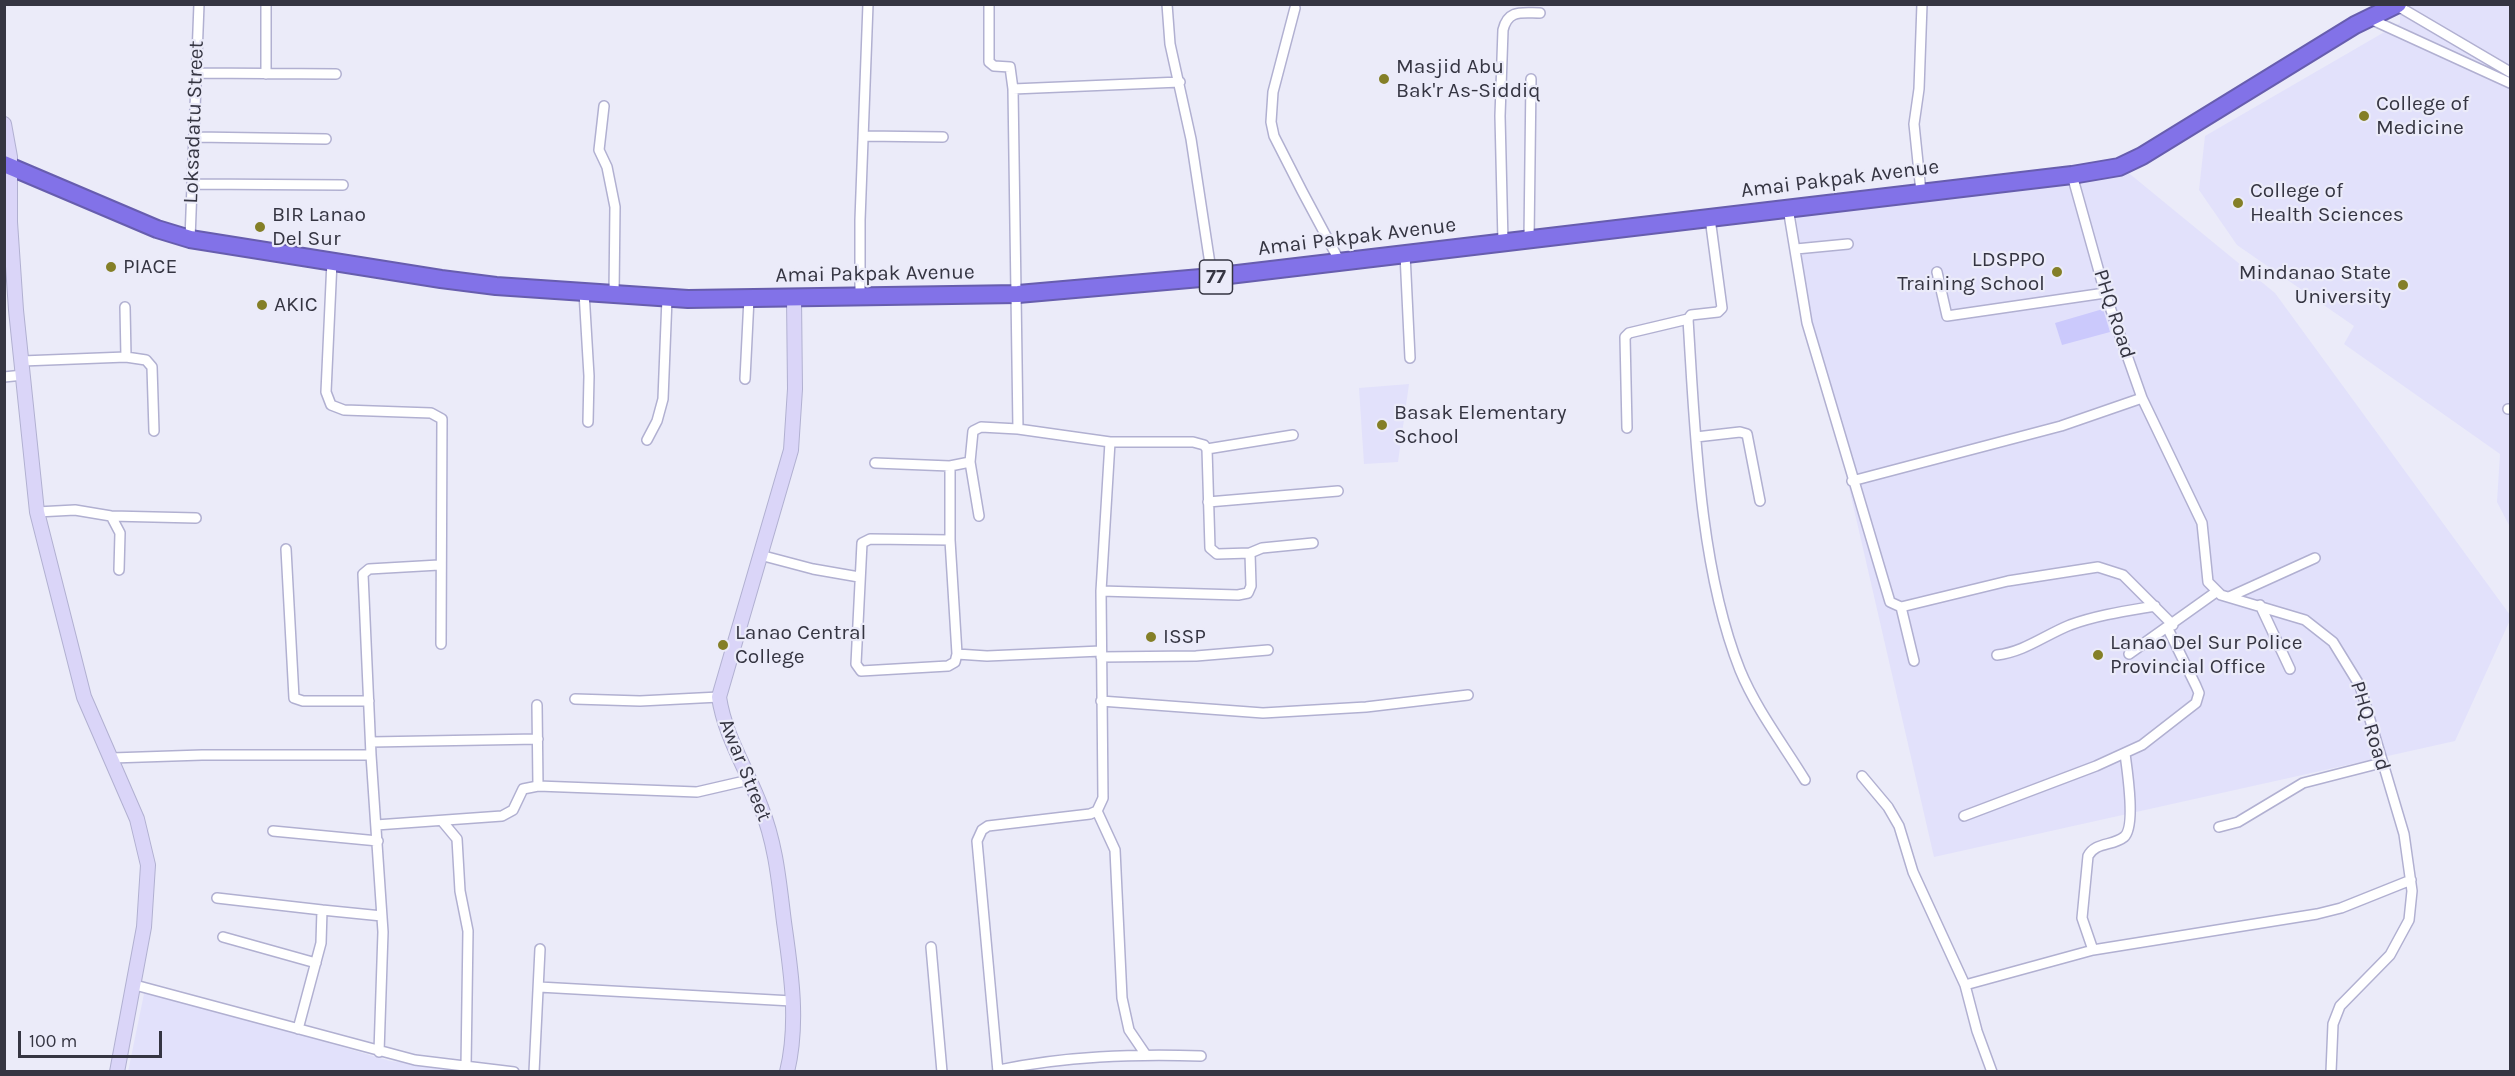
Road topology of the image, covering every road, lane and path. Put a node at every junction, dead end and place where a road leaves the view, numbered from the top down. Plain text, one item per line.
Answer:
1 (199, 4) edge
2 (266, 4) edge
3 (868, 4) edge
4 (989, 4) edge
5 (1167, 4) edge
6 (1922, 4) edge
7 (2397, 5) edge
8 (1294, 8) dead end
9 (1540, 13) dead end
10 (2368, 18) junction
11 (2428, 24) junction
12 (2421, 41) junction
13 (2472, 50) junction
14 (2467, 62) junction
15 (196, 72) junction
16 (2511, 72) edge
17 (266, 74) junction
18 (336, 74) dead end
19 (1531, 79) dead end
20 (1180, 82) junction
21 (2511, 84) edge
22 (1013, 89) junction
23 (604, 106) dead end
24 (4, 124) edge
25 (864, 136) junction
26 (195, 137) junction
27 (943, 137) dead end
28 (326, 139) dead end
29 (7, 165) edge
30 (2072, 175) junction
31 (193, 184) junction
32 (344, 185) dead end
33 (1921, 192) junction
34 (1788, 208) junction
35 (1710, 218) junction
36 (190, 239) junction
37 (1529, 239) junction
38 (1503, 242) junction
39 (1848, 244) dead end
40 (1796, 249) junction
41 (1405, 254) junction
42 (332, 261) junction
43 (1340, 262) junction
44 (1937, 272) dead end
45 (1212, 277) junction
46 (584, 292) junction
47 (2105, 293) junction
48 (614, 294) junction
49 (1018, 294) junction
50 (860, 297) junction
51 (667, 298) junction
52 (749, 298) junction
53 (794, 298) junction
54 (125, 307) dead end
55 (10, 310) edge
56 (1688, 320) junction
57 (126, 357) junction
58 (1410, 358) dead end
59 (22, 361) junction
60 (23, 375) junction
61 (4, 377) edge
62 (745, 379) dead end
63 (2142, 398) junction
64 (588, 422) dead end
65 (1627, 428) dead end
66 (1018, 429) junction
67 (154, 431) dead end
68 (1293, 435) dead end
69 (1696, 437) junction
70 (647, 440) dead end
71 (1110, 442) junction
72 (1207, 449) junction
73 (970, 462) junction
74 (875, 463) dead end
75 (950, 466) junction
76 (1852, 481) junction
77 (1338, 491) dead end
78 (1760, 501) dead end
79 (1208, 502) junction
80 (37, 512) junction
81 (111, 516) junction
82 (979, 516) dead end
83 (196, 518) dead end
84 (950, 540) junction
85 (1313, 543) dead end
86 (286, 549) dead end
87 (1250, 553) junction
88 (760, 555) junction
89 (2315, 558) dead end
90 (439, 565) junction
91 (118, 570) dead end
92 (860, 577) junction
93 (1101, 591) junction
94 (2216, 592) junction
95 (2229, 597) junction
96 (2260, 605) junction
97 (2156, 606) junction
98 (1901, 607) junction
99 (2170, 627) junction
100 (441, 644) dead end
101 (1268, 650) dead end
102 (957, 654) junction
103 (1101, 654) junction
104 (2129, 654) dead end
105 (1997, 655) dead end
106 (1914, 661) dead end
107 (2290, 669) dead end
108 (1468, 695) dead end
109 (719, 697) junction
110 (574, 699) dead end
111 (369, 701) junction
112 (1101, 701) junction
113 (537, 705) dead end
114 (538, 739) junction
115 (371, 742) junction
116 (2125, 754) junction
117 (371, 755) junction
118 (112, 758) junction
119 (2381, 763) junction
120 (1862, 776) dead end
121 (749, 780) junction
122 (1806, 780) dead end
123 (538, 786) junction
124 (1097, 811) junction
125 (1964, 816) dead end
126 (442, 821) junction
127 (376, 825) junction
128 (2219, 827) dead end
129 (273, 831) dead end
130 (378, 841) junction
131 (2411, 880) junction
132 (217, 898) dead end
133 (322, 910) junction
134 (382, 916) junction
135 (223, 937) dead end
136 (931, 947) dead end
137 (540, 949) dead end
138 (2093, 950) junction
139 (316, 963) junction
140 (135, 985) junction
141 (1965, 985) junction
142 (539, 987) junction
143 (792, 1001) junction
144 (298, 1029) junction
145 (379, 1052) junction
146 (1146, 1054) junction
147 (1201, 1056) dead end
148 (466, 1067) junction
149 (117, 1071) edge
150 (514, 1071) edge
151 (534, 1071) edge
152 (787, 1071) edge
153 (942, 1071) edge
154 (999, 1071) edge
155 (1992, 1071) edge
156 (2331, 1071) edge

1 - 15 street, Loksadatu Street
2 - 17 street
3 - 25 street
4 - 22 street
5 - 20 street
6 - 33 street
7 - 10 highway, Amai Pakpak Avenue / 77
7 - 11 street
8 - 43 street
9 - 38 street
10 - 12 street
10 - 30 highway, Amai Pakpak Avenue / 77
11 - 12 street
11 - 13 street
12 - 14 street
13 - 14 street
13 - 16 street
14 - 21 street
15 - 17 street
15 - 26 street, Loksadatu Street
17 - 18 street
19 - 37 street
20 - 22 street
20 - 45 street
22 - 49 street
23 - 48 street
24 - 29 main road
25 - 27 street
25 - 50 street
26 - 28 street
26 - 31 street, Loksadatu Street
29 - 36 highway, Amai Pakpak Avenue / 77
29 - 55 main road
30 - 33 highway, Amai Pakpak Avenue / 77
30 - 47 street, PHQ Road
31 - 32 street
31 - 36 street, Loksadatu Street
33 - 34 highway, Amai Pakpak Avenue / 77
34 - 35 highway, Amai Pakpak Avenue / 77
34 - 40 street
35 - 37 highway, Amai Pakpak Avenue / 77
35 - 56 street
36 - 42 highway, Amai Pakpak Avenue / 77
37 - 38 highway, Amai Pakpak Avenue / 77
38 - 41 highway, Amai Pakpak Avenue / 77
39 - 40 street
40 - 76 street
41 - 43 highway, Amai Pakpak Avenue / 77
41 - 58 street
42 - 46 highway, Amai Pakpak Avenue / 77
42 - 90 street
43 - 45 highway, Amai Pakpak Avenue / 77
44 - 47 street
45 - 49 highway, Amai Pakpak Avenue / 77
46 - 48 highway, Amai Pakpak Avenue / 77
46 - 64 street
47 - 63 street, PHQ Road
48 - 51 highway, Amai Pakpak Avenue / 77
49 - 50 highway, Amai Pakpak Avenue / 77
49 - 66 street
50 - 53 highway, Amai Pakpak Avenue / 77
51 - 52 highway, Amai Pakpak Avenue / 77
51 - 70 street
52 - 53 highway, Amai Pakpak Avenue / 77
52 - 62 street
53 - 88 main road, Awar Street
54 - 57 street
55 - 59 main road
56 - 65 street
56 - 69 street
57 - 59 street
57 - 67 street
59 - 60 main road
60 - 61 street
60 - 80 main road
63 - 76 street
63 - 94 street, PHQ Road
66 - 71 street
66 - 73 street
68 - 72 street
69 - 78 street
69 - 122 street
71 - 72 street
71 - 93 street
72 - 79 street
73 - 75 street
73 - 82 street
74 - 75 street
75 - 84 street
76 - 98 street
77 - 79 street
79 - 87 street
80 - 81 street
80 - 118 main road
81 - 83 street
81 - 91 street
84 - 92 street
84 - 102 street
85 - 87 street
86 - 111 street
87 - 93 street
88 - 92 street
88 - 109 main road, Awar Street
89 - 95 street
90 - 100 street
90 - 111 street
92 - 102 street
93 - 103 street
94 - 95 street, PHQ Road
94 - 99 street
95 - 96 street, PHQ Road
96 - 107 street
96 - 119 street, PHQ Road
97 - 98 street
97 - 99 street
97 - 105 street
98 - 106 street
99 - 104 street
99 - 116 street
101 - 103 street
102 - 103 street
103 - 112 street
108 - 112 street
109 - 110 street
109 - 121 main road, Awar Street
111 - 115 street
112 - 124 street
113 - 114 street
114 - 115 street
114 - 123 street
115 - 117 street
116 - 125 street
116 - 138 street
117 - 118 street
117 - 127 street
118 - 140 main road
119 - 128 street
119 - 131 street, PHQ Road
120 - 141 street
121 - 123 street
121 - 143 main road, Awar Street
123 - 126 street
124 - 146 street
124 - 154 street
126 - 127 street
126 - 148 street
127 - 130 street
129 - 130 street
130 - 134 street
131 - 138 street
131 - 156 street, PHQ Road
132 - 133 street
133 - 134 street
133 - 139 street
134 - 145 street
135 - 139 street
136 - 153 street
137 - 142 street
138 - 141 street
139 - 144 street
140 - 144 street
140 - 149 main road
141 - 155 street
142 - 143 street
142 - 151 street
143 - 152 main road, Awar Street
144 - 145 street
145 - 148 street
146 - 147 street
146 - 154 street
148 - 150 street

